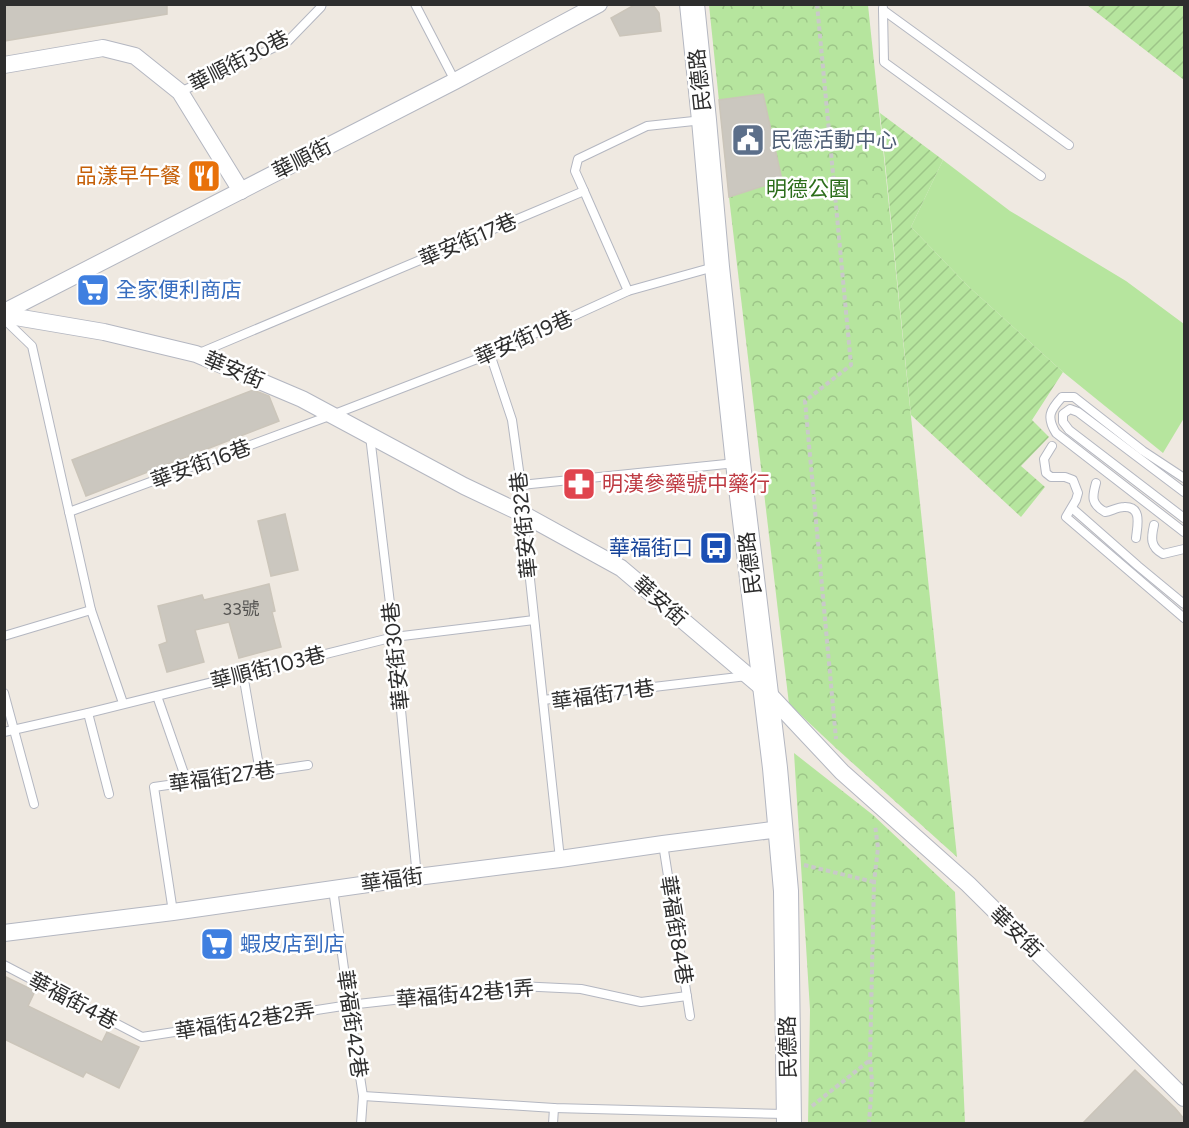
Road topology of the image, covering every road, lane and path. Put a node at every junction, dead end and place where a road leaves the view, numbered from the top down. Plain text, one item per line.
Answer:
1 (322, 4) edge
2 (415, 4) edge
3 (599, 4) edge
4 (692, 4) edge
5 (817, 4) edge
6 (883, 7) edge
7 (4, 65) edge
8 (455, 81) junction
9 (180, 92) junction
10 (704, 120) junction
11 (1069, 145) dead end
12 (1041, 177) dead end
13 (241, 191) junction
14 (584, 191) junction
15 (717, 267) junction
16 (628, 291) junction
17 (4, 316) edge
18 (196, 354) junction
19 (490, 354) junction
20 (332, 415) junction
21 (370, 436) junction
22 (1052, 446) dead end
23 (738, 463) junction
24 (1185, 478) edge
25 (1096, 483) dead end
26 (521, 485) junction
27 (1185, 492) edge
28 (1072, 508) junction
29 (69, 512) junction
30 (523, 514) junction
31 (1185, 518) edge
32 (1154, 525) dead end
33 (1185, 532) edge
34 (1136, 538) dead end
35 (1185, 549) edge
36 (1185, 604) edge
37 (91, 610) junction
38 (1185, 618) edge
39 (534, 620) junction
40 (4, 636) edge
41 (394, 636) junction
42 (243, 674) junction
43 (756, 684) junction
44 (4, 693) edge
45 (157, 696) junction
46 (543, 700) junction
47 (123, 703) junction
48 (88, 713) junction
49 (9, 731) edge
50 (837, 749) dead end
51 (308, 765) dead end
52 (260, 772) junction
53 (187, 782) junction
54 (109, 794) dead end
55 (34, 804) dead end
56 (873, 815) dead end
57 (780, 830) junction
58 (663, 843) junction
59 (560, 860) junction
60 (800, 864) dead end
61 (417, 877) junction
62 (874, 882) junction
63 (333, 888) junction
64 (173, 912) junction
65 (4, 933) edge
66 (4, 965) edge
67 (687, 996) junction
68 (349, 1005) junction
69 (690, 1016) dead end
70 (142, 1037) joint
71 (870, 1060) junction
72 (363, 1096) junction
73 (1185, 1098) edge
74 (554, 1108) junction
75 (795, 1115) edge
76 (361, 1124) edge
77 (553, 1124) edge
78 (869, 1124) edge

1 - 9 lane, 華順街30巷
2 - 8 lane
3 - 8 street, 華順街
4 - 10 street, 民德路
5 - 50 path
6 - 11 lane
6 - 12 lane
7 - 9 street, 華順街30巷
8 - 13 street, 華順街
9 - 13 street, 華順街30巷
10 - 14 lane
10 - 15 street, 民德路
13 - 17 street, 華順街
14 - 16 lane
14 - 18 lane, 華安街17巷
15 - 16 lane, 華安街19巷
15 - 23 street, 民德路
16 - 19 lane, 華安街19巷
17 - 18 street, 華安街
17 - 29 lane
18 - 20 street, 華安街
19 - 20 lane, 華安街19巷
19 - 26 lane, 華安街32巷
20 - 21 street, 華安街
20 - 29 lane, 華安街16巷
21 - 30 street, 華安街
21 - 41 lane, 華安街30巷
22 - 28 lane
23 - 26 lane
23 - 43 street, 民德路
24 - 33 lane
25 - 34 lane
26 - 30 lane, 華安街32巷
27 - 31 lane
28 - 36 lane
28 - 38 lane
29 - 37 lane
30 - 39 lane, 華安街32巷
30 - 43 street, 華安街
32 - 35 lane
37 - 40 lane
37 - 47 lane
39 - 41 lane, 華順街103巷
39 - 46 lane, 華安街32巷
41 - 42 lane, 華順街103巷
41 - 61 lane, 華安街30巷
42 - 45 lane, 華順街103巷
42 - 52 lane
43 - 46 lane, 華福街71巷
43 - 57 street, 民德路
43 - 73 street, 華安街
44 - 49 lane
45 - 47 lane, 華順街103巷
45 - 53 lane
46 - 59 lane, 華福街71巷
47 - 48 lane, 華順街103巷
48 - 49 lane, 華順街103巷
48 - 54 lane
49 - 55 lane
51 - 52 lane, 華福街27巷
52 - 53 lane, 華福街27巷
53 - 64 lane, 華福街27巷
56 - 62 path
57 - 58 street, 華福街
57 - 75 street, 民德路
58 - 59 street, 華福街
58 - 67 lane, 華福街84巷
59 - 61 street, 華福街
60 - 62 path
61 - 63 street, 華福街
62 - 71 path
63 - 64 street, 華福街
63 - 68 lane, 華福街42巷
64 - 65 street, 華福街
66 - 70 lane, 華福街4巷
67 - 68 lane, 華福街42巷1弄
67 - 69 lane, 華福街84巷
68 - 70 lane, 華福街42巷2弄
68 - 72 lane, 華福街42巷
71 - 75 path
71 - 78 path
72 - 74 lane
72 - 76 lane, 華福街42巷
74 - 75 lane
74 - 77 lane

